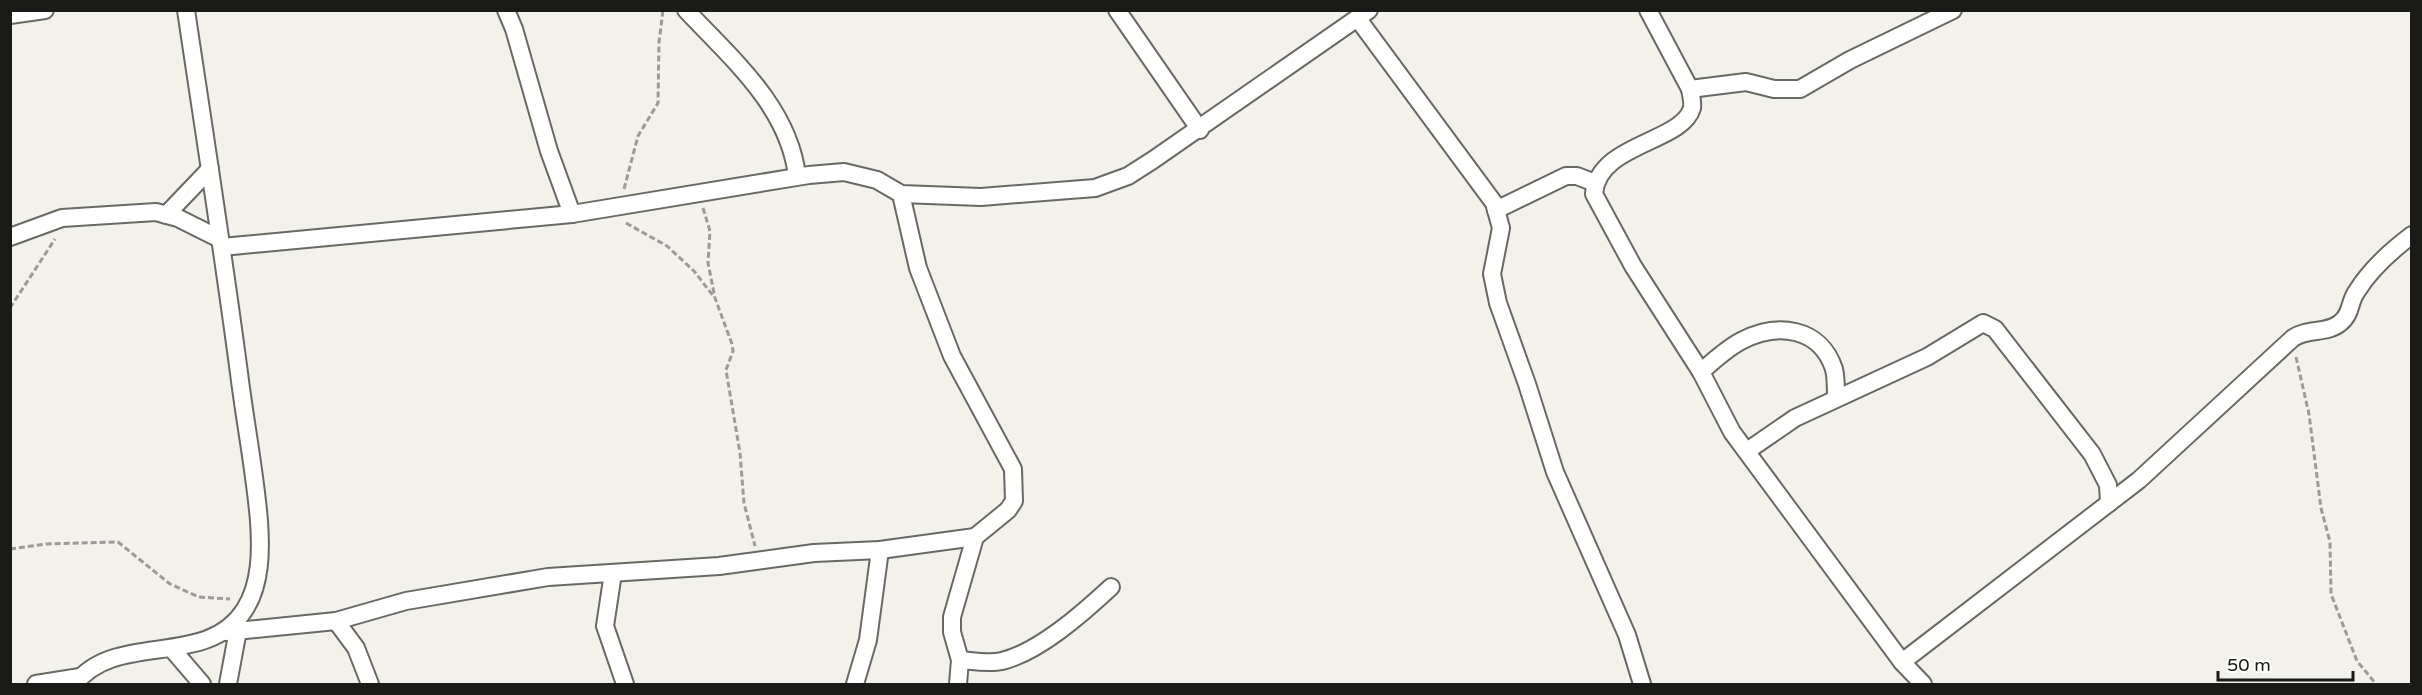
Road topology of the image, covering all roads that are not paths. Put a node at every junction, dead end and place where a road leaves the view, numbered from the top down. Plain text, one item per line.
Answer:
1 (45, 10) edge
2 (186, 10) edge
3 (506, 10) edge
4 (686, 10) edge
5 (1117, 10) edge
6 (1648, 10) edge
7 (1953, 10) edge
8 (10, 15) edge
9 (1364, 15) edge
10 (1690, 89) junction
11 (1200, 130) junction
12 (210, 169) junction
13 (797, 177) junction
14 (1595, 183) junction
15 (901, 194) junction
16 (1496, 210) junction
17 (572, 214) junction
18 (166, 215) junction
19 (2412, 235) edge
20 (10, 237) edge
21 (221, 243) junction
22 (1701, 372) junction
23 (1836, 397) junction
24 (1747, 451) junction
25 (2109, 504) junction
26 (975, 537) junction
27 (880, 550) junction
28 (613, 573) junction
29 (1111, 587) dead end
30 (336, 621) junction
31 (232, 631) junction
32 (172, 649) junction
33 (960, 660) junction
34 (1902, 662) junction
35 (77, 681) edge
36 (36, 684) edge
37 (202, 684) edge
38 (228, 684) edge
39 (370, 684) edge
40 (625, 684) edge
41 (855, 684) edge
42 (958, 684) edge
43 (1642, 684) edge
44 (1923, 684) edge

1 - 8 street
2 - 12 street
3 - 17 street
4 - 13 street
5 - 11 street
6 - 10 street
7 - 10 street
9 - 11 street
9 - 16 street
10 - 14 street
11 - 15 street
12 - 18 street
12 - 21 street
13 - 15 street
13 - 17 street
14 - 16 street
14 - 22 street
15 - 26 street
16 - 43 street
17 - 21 street
18 - 20 street
18 - 21 street
19 - 25 street
21 - 31 street
22 - 23 street
22 - 24 street
23 - 24 street
23 - 25 street
24 - 34 street
25 - 34 street
26 - 27 street
26 - 33 street
27 - 28 street
27 - 41 street
28 - 30 street
28 - 40 street
29 - 33 street
30 - 31 street
30 - 39 street
31 - 32 street
31 - 38 street
32 - 35 street
32 - 37 street
33 - 42 street
34 - 44 street
35 - 36 street

